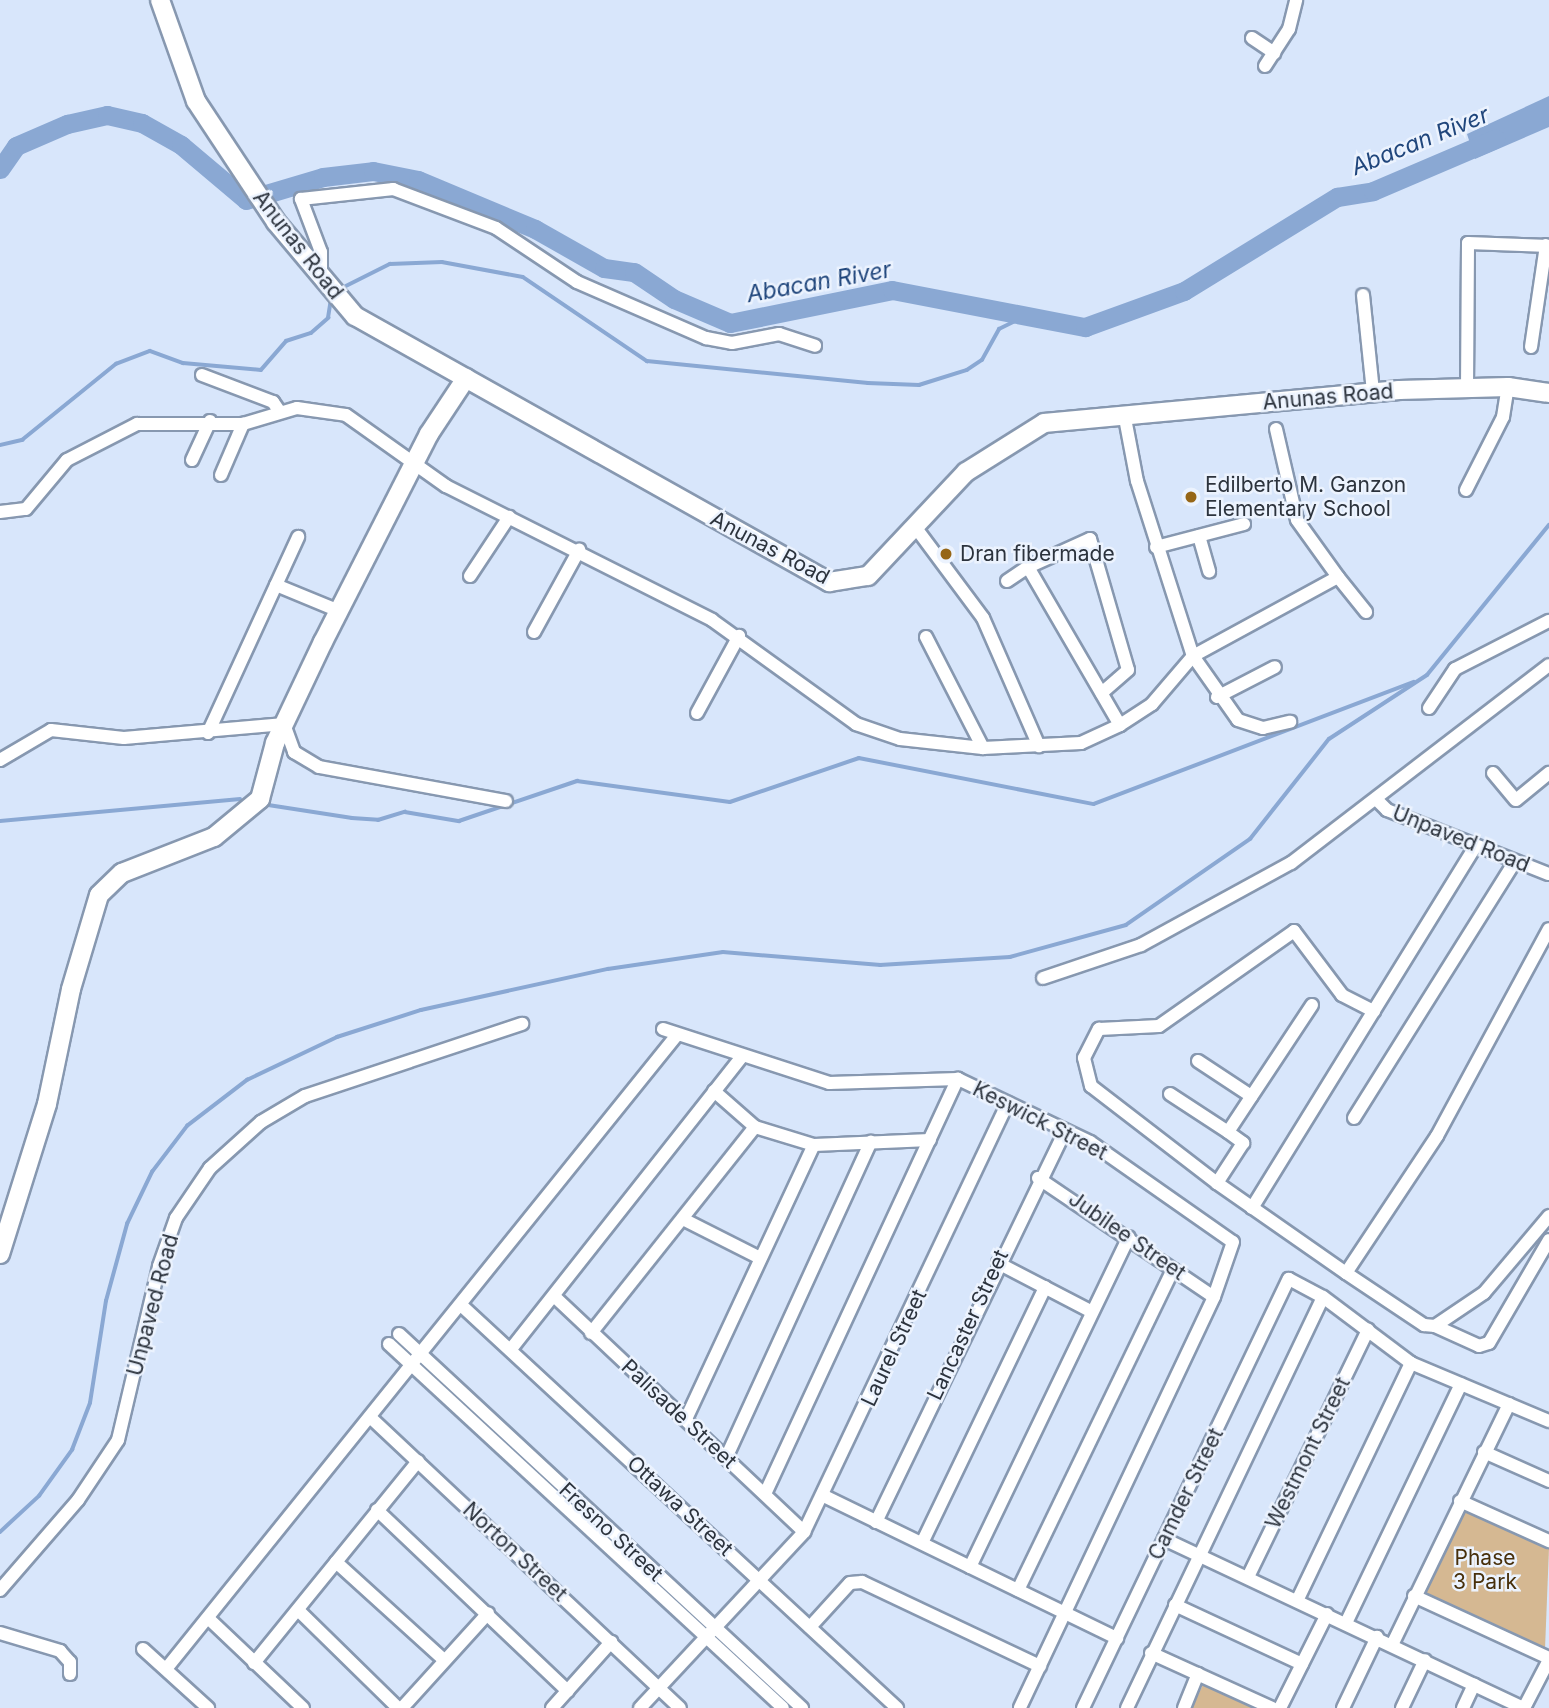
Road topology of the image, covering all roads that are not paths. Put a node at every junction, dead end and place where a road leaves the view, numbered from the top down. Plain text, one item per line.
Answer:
1 (160, 0) edge
2 (1296, 0) edge
3 (1252, 38) dead end
4 (1274, 52) junction
5 (1265, 65) dead end
6 (1547, 246) edge
7 (322, 281) junction
8 (1363, 295) dead end
9 (815, 346) dead end
10 (1531, 346) dead end
11 (202, 375) dead end
12 (466, 378) junction
13 (1511, 387) junction
14 (1467, 388) junction
15 (1373, 392) junction
16 (1549, 393) edge
17 (280, 412) junction
18 (1124, 413) junction
19 (210, 421) junction
20 (243, 424) junction
21 (1276, 429) dead end
22 (192, 460) dead end
23 (413, 465) junction
24 (221, 475) dead end
25 (1466, 490) dead end
26 (0, 512) edge
27 (509, 517) junction
28 (1244, 524) dead end
29 (916, 528) junction
30 (1199, 536) junction
31 (298, 537) dead end
32 (1156, 547) junction
33 (579, 550) junction
34 (1028, 567) junction
35 (1209, 572) dead end
36 (470, 576) dead end
37 (1338, 577) junction
38 (1007, 581) dead end
39 (276, 585) junction
40 (339, 611) junction
41 (1366, 612) dead end
42 (1549, 621) edge
43 (534, 632) dead end
44 (739, 636) junction
45 (926, 638) dead end
46 (1193, 656) junction
47 (1549, 665) edge
48 (1275, 667) dead end
49 (1102, 693) junction
50 (1217, 696) junction
51 (1429, 708) dead end
52 (697, 713) dead end
53 (1290, 722) dead end
54 (284, 724) junction
55 (1121, 725) junction
56 (208, 733) junction
57 (1039, 746) junction
58 (983, 748) junction
59 (0, 760) edge
60 (1493, 773) dead end
61 (1549, 773) edge
62 (1376, 799) junction
63 (506, 802) dead end
64 (1475, 847) junction
65 (1514, 863) junction
66 (1549, 874) edge
67 (1549, 929) edge
68 (1043, 978) dead end
69 (1312, 1005) dead end
70 (1374, 1011) junction
71 (522, 1024) dead end
72 (663, 1029) dead end
73 (676, 1036) junction
74 (742, 1057) junction
75 (1198, 1061) dead end
76 (958, 1079) junction
77 (714, 1091) junction
78 (1170, 1094) dead end
79 (1251, 1096) junction
80 (1008, 1103) junction
81 (1354, 1118) dead end
82 (755, 1127) junction
83 (1065, 1131) junction
84 (1228, 1132) junction
85 (930, 1140) junction
86 (871, 1142) junction
87 (814, 1144) junction
88 (1038, 1178) junction
89 (1217, 1184) junction
90 (1252, 1208) junction
91 (1549, 1216) edge
92 (685, 1220) junction
93 (1129, 1237) junction
94 (1549, 1240) edge
95 (0, 1254) edge
96 (760, 1258) junction
97 (998, 1263) junction
98 (1173, 1269) junction
99 (1346, 1273) junction
100 (1045, 1287) junction
101 (555, 1297) junction
102 (1214, 1297) junction
103 (1324, 1297) junction
104 (461, 1305) junction
105 (1092, 1312) junction
106 (1435, 1326) junction
107 (1368, 1330) junction
108 (592, 1333) junction
109 (399, 1334) dead end
110 (389, 1344) dead end
111 (511, 1349) junction
112 (422, 1354) junction
113 (1411, 1363) junction
114 (413, 1365) junction
115 (1461, 1384) junction
116 (1509, 1404) junction
117 (370, 1417) junction
118 (686, 1419) junction
119 (1549, 1421) edge
120 (1483, 1452) junction
121 (726, 1458) junction
122 (418, 1461) junction
123 (1549, 1481) edge
124 (765, 1494) junction
125 (824, 1496) junction
126 (1460, 1500) junction
127 (377, 1510) junction
128 (876, 1522) junction
129 (804, 1532) junction
130 (1164, 1539) junction
131 (1549, 1541) edge
132 (922, 1544) junction
133 (1200, 1554) junction
134 (336, 1562) junction
135 (970, 1567) junction
136 (1248, 1577) junction
137 (759, 1579) junction
138 (0, 1590) edge
139 (1018, 1590) junction
140 (1414, 1596) junction
141 (1297, 1601) junction
142 (1175, 1605) junction
143 (298, 1609) junction
144 (488, 1612) junction
145 (1064, 1613) junction
146 (1327, 1614) junction
147 (208, 1618) junction
148 (1346, 1623) junction
149 (810, 1627) junction
150 (710, 1632) junction
151 (0, 1633) edge
152 (1377, 1637) junction
153 (1117, 1638) junction
154 (611, 1642) junction
155 (1392, 1645) junction
156 (142, 1649) dead end
157 (1151, 1653) junction
158 (1549, 1659) edge
159 (1425, 1660) junction
160 (444, 1661) junction
161 (254, 1663) junction
162 (1302, 1664) junction
163 (1040, 1666) junction
164 (166, 1669) junction
165 (70, 1674) dead end
166 (1198, 1674) junction
167 (1474, 1684) junction
168 (659, 1687) junction
169 (568, 1691) junction
170 (208, 1708) edge
171 (303, 1708) edge
172 (400, 1708) edge
173 (552, 1708) edge
174 (639, 1708) edge
175 (680, 1708) edge
176 (783, 1708) edge
177 (802, 1708) edge
178 (897, 1708) edge
179 (1020, 1708) edge
180 (1083, 1708) edge
181 (1127, 1708) edge
182 (1184, 1708) edge
183 (1272, 1708) edge
184 (1280, 1708) edge
185 (1343, 1708) edge
186 (1402, 1708) edge
187 (1463, 1708) edge
188 (1523, 1708) edge

1 - 7 street, Anunas Road
2 - 4 street
3 - 4 street
4 - 5 street
6 - 10 street
6 - 14 street
7 - 9 street
7 - 12 street, Anunas Road
8 - 15 street
11 - 17 street
12 - 23 street
12 - 29 street, Anunas Road
13 - 14 street, Anunas Road
13 - 16 street, Anunas Road
13 - 25 street
14 - 15 street, Anunas Road
15 - 18 street, Anunas Road
17 - 20 street
17 - 23 street
18 - 29 street, Anunas Road
18 - 32 street
19 - 20 street
19 - 22 street
19 - 26 street
20 - 24 street
21 - 37 street
23 - 27 street
23 - 40 street
27 - 33 street
27 - 36 street
28 - 30 street
29 - 57 street
30 - 32 street
30 - 35 street
31 - 39 street
32 - 46 street
33 - 43 street
33 - 44 street
34 - 38 street
34 - 49 street
34 - 49 street
37 - 41 street
37 - 46 street
39 - 40 street
39 - 56 street
40 - 54 street
42 - 51 street
44 - 52 street
44 - 58 street
45 - 58 street
46 - 50 street
46 - 55 street
47 - 62 street
48 - 50 street
49 - 55 street
50 - 53 street
54 - 56 street
54 - 63 street
54 - 95 street
55 - 57 street
56 - 59 street
57 - 58 street
60 - 61 street
62 - 64 street, Unpaved Road
62 - 68 street
64 - 65 street, Unpaved Road
64 - 70 street
65 - 66 street, Unpaved Road
65 - 81 street
67 - 99 street
69 - 79 street
70 - 89 street
70 - 90 street
71 - 138 street, Unpaved Road
72 - 73 street, Keswick Street
73 - 74 street, Keswick Street
73 - 104 street
74 - 76 street, Keswick Street
74 - 77 street
75 - 79 street
76 - 80 street, Keswick Street
76 - 85 street
77 - 82 street
77 - 101 street
78 - 84 street
79 - 84 street
80 - 83 street, Keswick Street
80 - 125 street, Laurel Street
82 - 87 street
82 - 92 street
83 - 88 street, Lancaster Street
83 - 102 street, Keswick Street
84 - 89 street
85 - 86 street
85 - 124 street
86 - 87 street
86 - 121 street
87 - 96 street
88 - 93 street, Jubilee Street
88 - 97 street, Lancaster Street
89 - 90 street
90 - 99 street
91 - 106 street
92 - 96 street
92 - 108 street
93 - 98 street, Jubilee Street
93 - 105 street
94 - 106 street
96 - 118 street
97 - 100 street
97 - 128 street, Lancaster Street
98 - 102 street, Jubilee Street
98 - 139 street
99 - 106 street
100 - 105 street
100 - 132 street
101 - 108 street, Palisade Street
101 - 111 street
102 - 145 street
103 - 107 street
103 - 130 street, Camder Street
103 - 133 street
104 - 111 street, Ottawa Street
104 - 112 street
105 - 135 street
107 - 113 street
107 - 136 street, Westmont Street
108 - 118 street, Palisade Street
109 - 112 street, Fresno Street
110 - 114 street, Fresno Street
111 - 137 street, Ottawa Street
112 - 114 street
112 - 150 street, Fresno Street
113 - 115 street
113 - 141 street
114 - 117 street
114 - 150 street, Fresno Street
115 - 116 street
115 - 148 street
116 - 119 street
116 - 120 street
117 - 122 street, Norton Street
117 - 147 street
118 - 121 street, Palisade Street
120 - 123 street
120 - 126 street
121 - 124 street, Palisade Street
122 - 127 street
122 - 154 street, Norton Street
124 - 129 street, Palisade Street
125 - 128 street
125 - 129 street, Laurel Street
126 - 131 street
126 - 140 street
127 - 134 street
127 - 144 street
128 - 132 street
129 - 137 street, Laurel Street
130 - 133 street
130 - 153 street, Camder Street
132 - 135 street
133 - 136 street
133 - 142 street
134 - 143 street
134 - 160 street
135 - 139 street
136 - 141 street
137 - 149 street, Ottawa Street
137 - 150 street, Laurel Street
139 - 145 street
140 - 155 street
140 - 158 street
141 - 146 street
142 - 157 street
142 - 162 street
143 - 161 street
143 - 172 street
144 - 160 street
144 - 169 street
145 - 153 street
145 - 163 street
146 - 148 street
146 - 162 street
147 - 161 street
147 - 164 street
148 - 152 street
149 - 163 street
149 - 178 street, Ottawa Street
150 - 168 street, Laurel Street
150 - 176 street, Fresno Street
150 - 177 street, Fresno Street
151 - 165 street
152 - 155 street
152 - 185 street
153 - 180 street, Camder Street
154 - 168 street, Norton Street
154 - 169 street
155 - 159 street
156 - 164 street
157 - 166 street
157 - 181 street
158 - 188 street
159 - 167 street
159 - 186 street
160 - 172 street
161 - 171 street
162 - 184 street
163 - 179 street
164 - 170 street
166 - 182 street
166 - 183 street
167 - 187 street
167 - 188 street
168 - 174 street, Laurel Street
168 - 175 street, Norton Street
169 - 173 street

